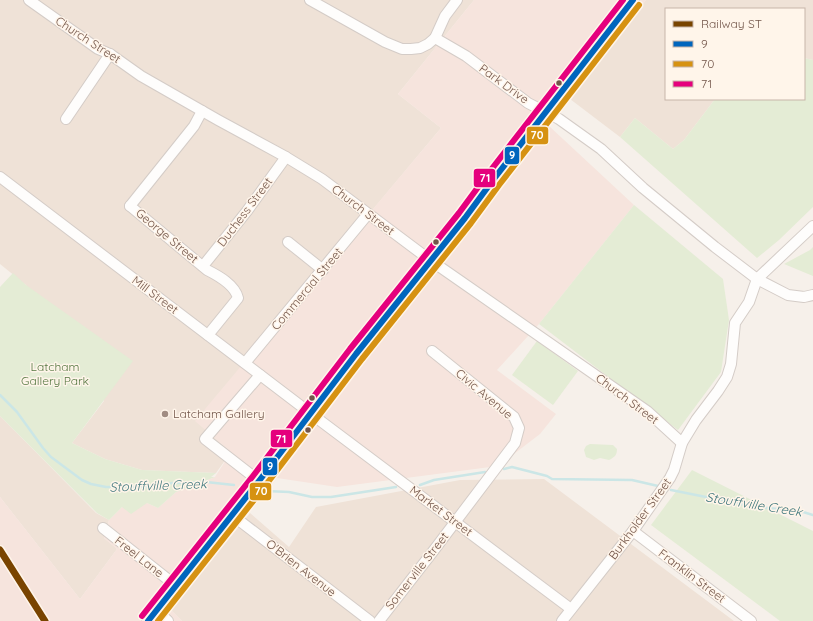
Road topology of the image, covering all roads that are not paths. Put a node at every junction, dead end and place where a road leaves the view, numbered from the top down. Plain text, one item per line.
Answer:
1 (310, 0) edge
2 (457, 0) edge
3 (632, 0) edge
4 (36, 2) edge
5 (435, 38) junction
6 (110, 54) junction
7 (202, 111) junction
8 (547, 112) junction
9 (66, 119) dead end
10 (286, 157) junction
11 (0, 177) edge
12 (368, 214) junction
13 (813, 226) edge
14 (288, 242) dead end
15 (430, 260) junction
16 (203, 266) junction
17 (323, 270) junction
18 (758, 279) junction
19 (810, 297) edge
20 (208, 335) junction
21 (432, 351) dead end
22 (245, 363) junction
23 (260, 374) junction
24 (310, 413) junction
25 (682, 443) junction
26 (513, 444) joint
27 (259, 480) junction
28 (232, 515) junction
29 (455, 522) junction
30 (103, 528) dead end
31 (633, 531) junction
32 (175, 585) junction
33 (156, 610) junction
34 (571, 610) junction
35 (148, 621) edge
36 (168, 621) edge
37 (370, 621) edge
38 (378, 621) edge
39 (562, 621) edge
40 (751, 621) edge

1 - 5 street
2 - 5 street
3 - 8 main road
4 - 6 street, Church Street
5 - 8 street, Park Drive
6 - 7 street, Church Street
6 - 9 street
7 - 10 street, Church Street
7 - 16 street, George Street
8 - 15 main road
8 - 18 street, Park Drive
10 - 12 street, Church Street
10 - 16 street, Duchess Street
11 - 20 street, Mill Street
12 - 15 street, Church Street
12 - 17 street, Commercial Street
13 - 18 street
14 - 17 street
15 - 24 main road
15 - 25 street, Church Street
16 - 20 street, George Street
17 - 22 street, Commercial Street
18 - 19 street, Park Drive
18 - 25 street, Burkholder Street
20 - 22 street, Mill Street
21 - 26 street, Civic Avenue
22 - 23 street, Mill Street
23 - 24 street, Mill Street
23 - 27 street
24 - 27 main road
24 - 29 street, Market Street
25 - 31 street, Burkholder Street
26 - 29 street, Somerville Street
27 - 28 main road
28 - 32 main road
28 - 37 street, O'Brien Avenue
29 - 34 street, Market Street
29 - 38 street, Somerville Street
30 - 32 street, Freel Lane
31 - 34 street, Burkholder Street
31 - 40 street, Franklin Street
32 - 33 main road
33 - 35 main road
33 - 36 street
34 - 39 street, Burkholder Street

